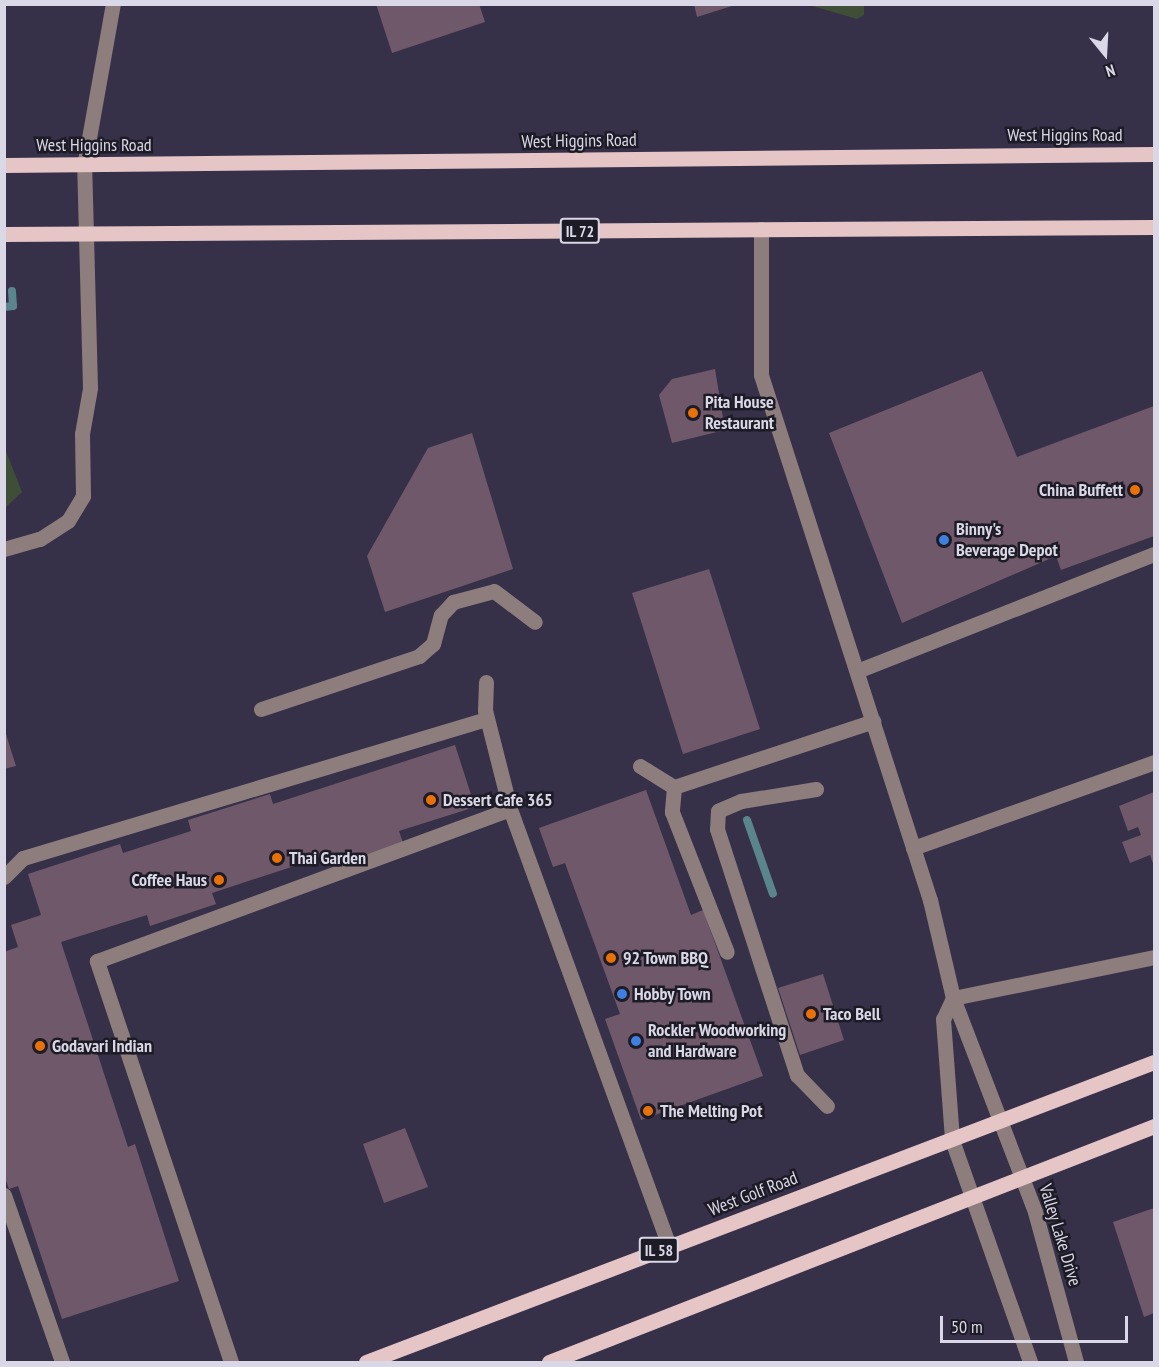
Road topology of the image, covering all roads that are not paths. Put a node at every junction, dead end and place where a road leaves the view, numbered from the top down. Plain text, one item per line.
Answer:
1 (113, 4) edge
2 (1155, 154) edge
3 (4, 165) edge
4 (84, 166) junction
5 (1155, 227) edge
6 (761, 229) junction
7 (4, 234) edge
8 (85, 234) junction
9 (4, 549) edge
10 (1155, 554) edge
11 (535, 622) dead end
12 (857, 671) junction
13 (486, 682) dead end
14 (261, 709) dead end
15 (487, 719) junction
16 (873, 721) junction
17 (1155, 762) edge
18 (640, 766) dead end
19 (674, 787) junction
20 (816, 789) dead end
21 (510, 809) junction
22 (914, 848) junction
23 (4, 878) edge
24 (727, 952) dead end
25 (1155, 957) edge
26 (953, 999) junction
27 (1155, 1062) edge
28 (826, 1106) dead end
29 (1002, 1120) junction
30 (1155, 1126) edge
31 (952, 1140) junction
32 (1023, 1178) junction
33 (4, 1195) edge
34 (974, 1197) junction
35 (669, 1246) junction
36 (62, 1362) edge
37 (231, 1362) edge
38 (366, 1362) edge
39 (549, 1362) edge
40 (1030, 1362) edge
41 (1076, 1362) edge

1 - 4 street
2 - 4 main road, West Higgins Road
3 - 4 main road, West Higgins Road
4 - 8 street
5 - 6 main road, IL 72
6 - 8 main road, IL 72
6 - 12 street, Valley Lake Drive
7 - 8 main road, IL 72
8 - 9 street
10 - 12 street
11 - 14 street
12 - 16 street, Valley Lake Drive
13 - 15 street
15 - 21 street
15 - 23 street
16 - 19 street
16 - 22 street, Valley Lake Drive
17 - 22 street
18 - 19 street
19 - 24 street
20 - 28 street
21 - 35 street
21 - 37 street
22 - 26 street, Valley Lake Drive
25 - 26 street
26 - 29 street, Valley Lake Drive
26 - 31 street
27 - 29 main road, West Golf Road / IL 58
29 - 31 main road, West Golf Road / IL 58
29 - 32 street, Valley Lake Drive
30 - 32 main road
31 - 34 street
31 - 35 main road, West Golf Road / IL 58
32 - 34 main road
32 - 41 street, Valley Lake Drive
33 - 36 street
34 - 39 main road
34 - 40 street
35 - 38 main road, West Golf Road / IL 58

